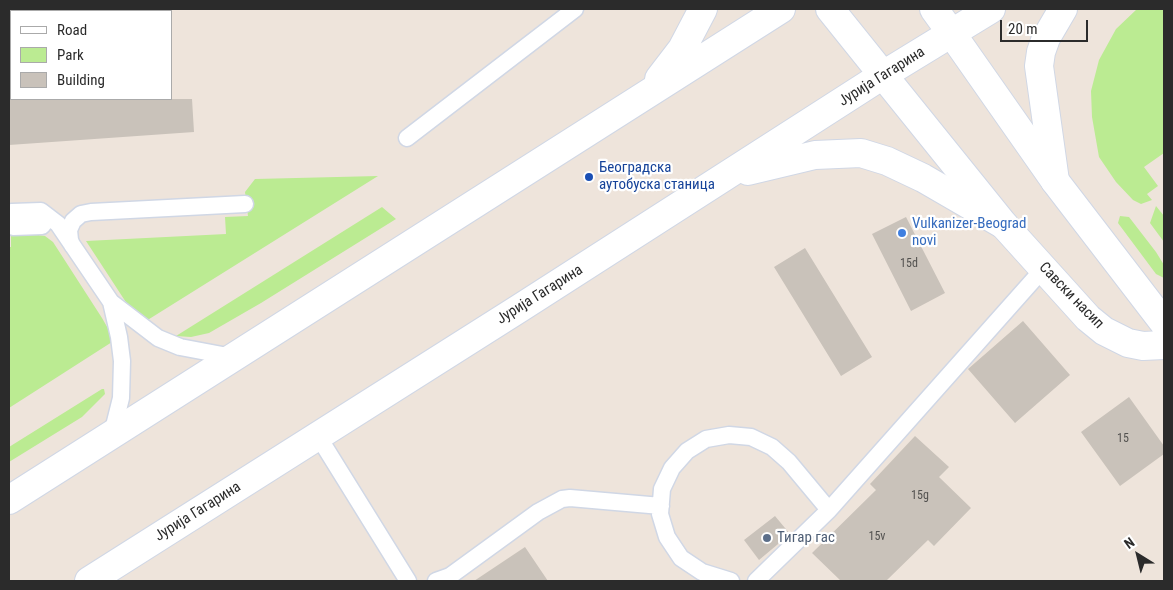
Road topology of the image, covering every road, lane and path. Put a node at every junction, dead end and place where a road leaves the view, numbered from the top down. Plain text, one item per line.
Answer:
1 (575, 9) edge
2 (703, 9) edge
3 (781, 9) edge
4 (830, 9) edge
5 (934, 9) edge
6 (991, 9) edge
7 (1063, 9) edge
8 (952, 34) junction
9 (883, 75) junction
10 (647, 95) junction
11 (407, 138) dead end
12 (727, 176) junction
13 (1055, 181) junction
14 (245, 204) dead end
15 (9, 217) edge
16 (48, 218) junction
17 (9, 222) edge
18 (1004, 225) junction
19 (75, 249) junction
20 (1044, 268) junction
21 (111, 302) junction
22 (1164, 323) edge
23 (1164, 345) edge
24 (233, 357) junction
25 (112, 434) junction
26 (318, 436) junction
27 (9, 500) edge
28 (661, 506) junction
29 (829, 510) junction
30 (447, 579) edge
31 (89, 581) edge
32 (408, 581) edge
33 (731, 581) edge
34 (756, 581) edge

1 - 11 lane
2 - 10 main road
3 - 10 main road
4 - 9 main road, Савски насип
5 - 8 main road
6 - 8 main road, Јурија Гагарина
7 - 13 main road
8 - 9 main road, Јурија Гагарина
8 - 13 main road
9 - 12 main road, Јурија Гагарина
9 - 18 main road, Савски насип
10 - 24 main road
12 - 18 main road
12 - 26 main road, Јурија Гагарина
13 - 22 main road
14 - 19 lane
15 - 16 lane
16 - 17 lane
16 - 19 lane
18 - 20 main road, Савски насип
19 - 21 lane
20 - 23 main road, Савски насип
20 - 29 lane
21 - 24 lane
21 - 25 lane
24 - 25 main road
25 - 27 main road
26 - 31 main road, Јурија Гагарина
26 - 32 lane
28 - 29 lane
28 - 30 lane
28 - 33 lane
29 - 34 lane

